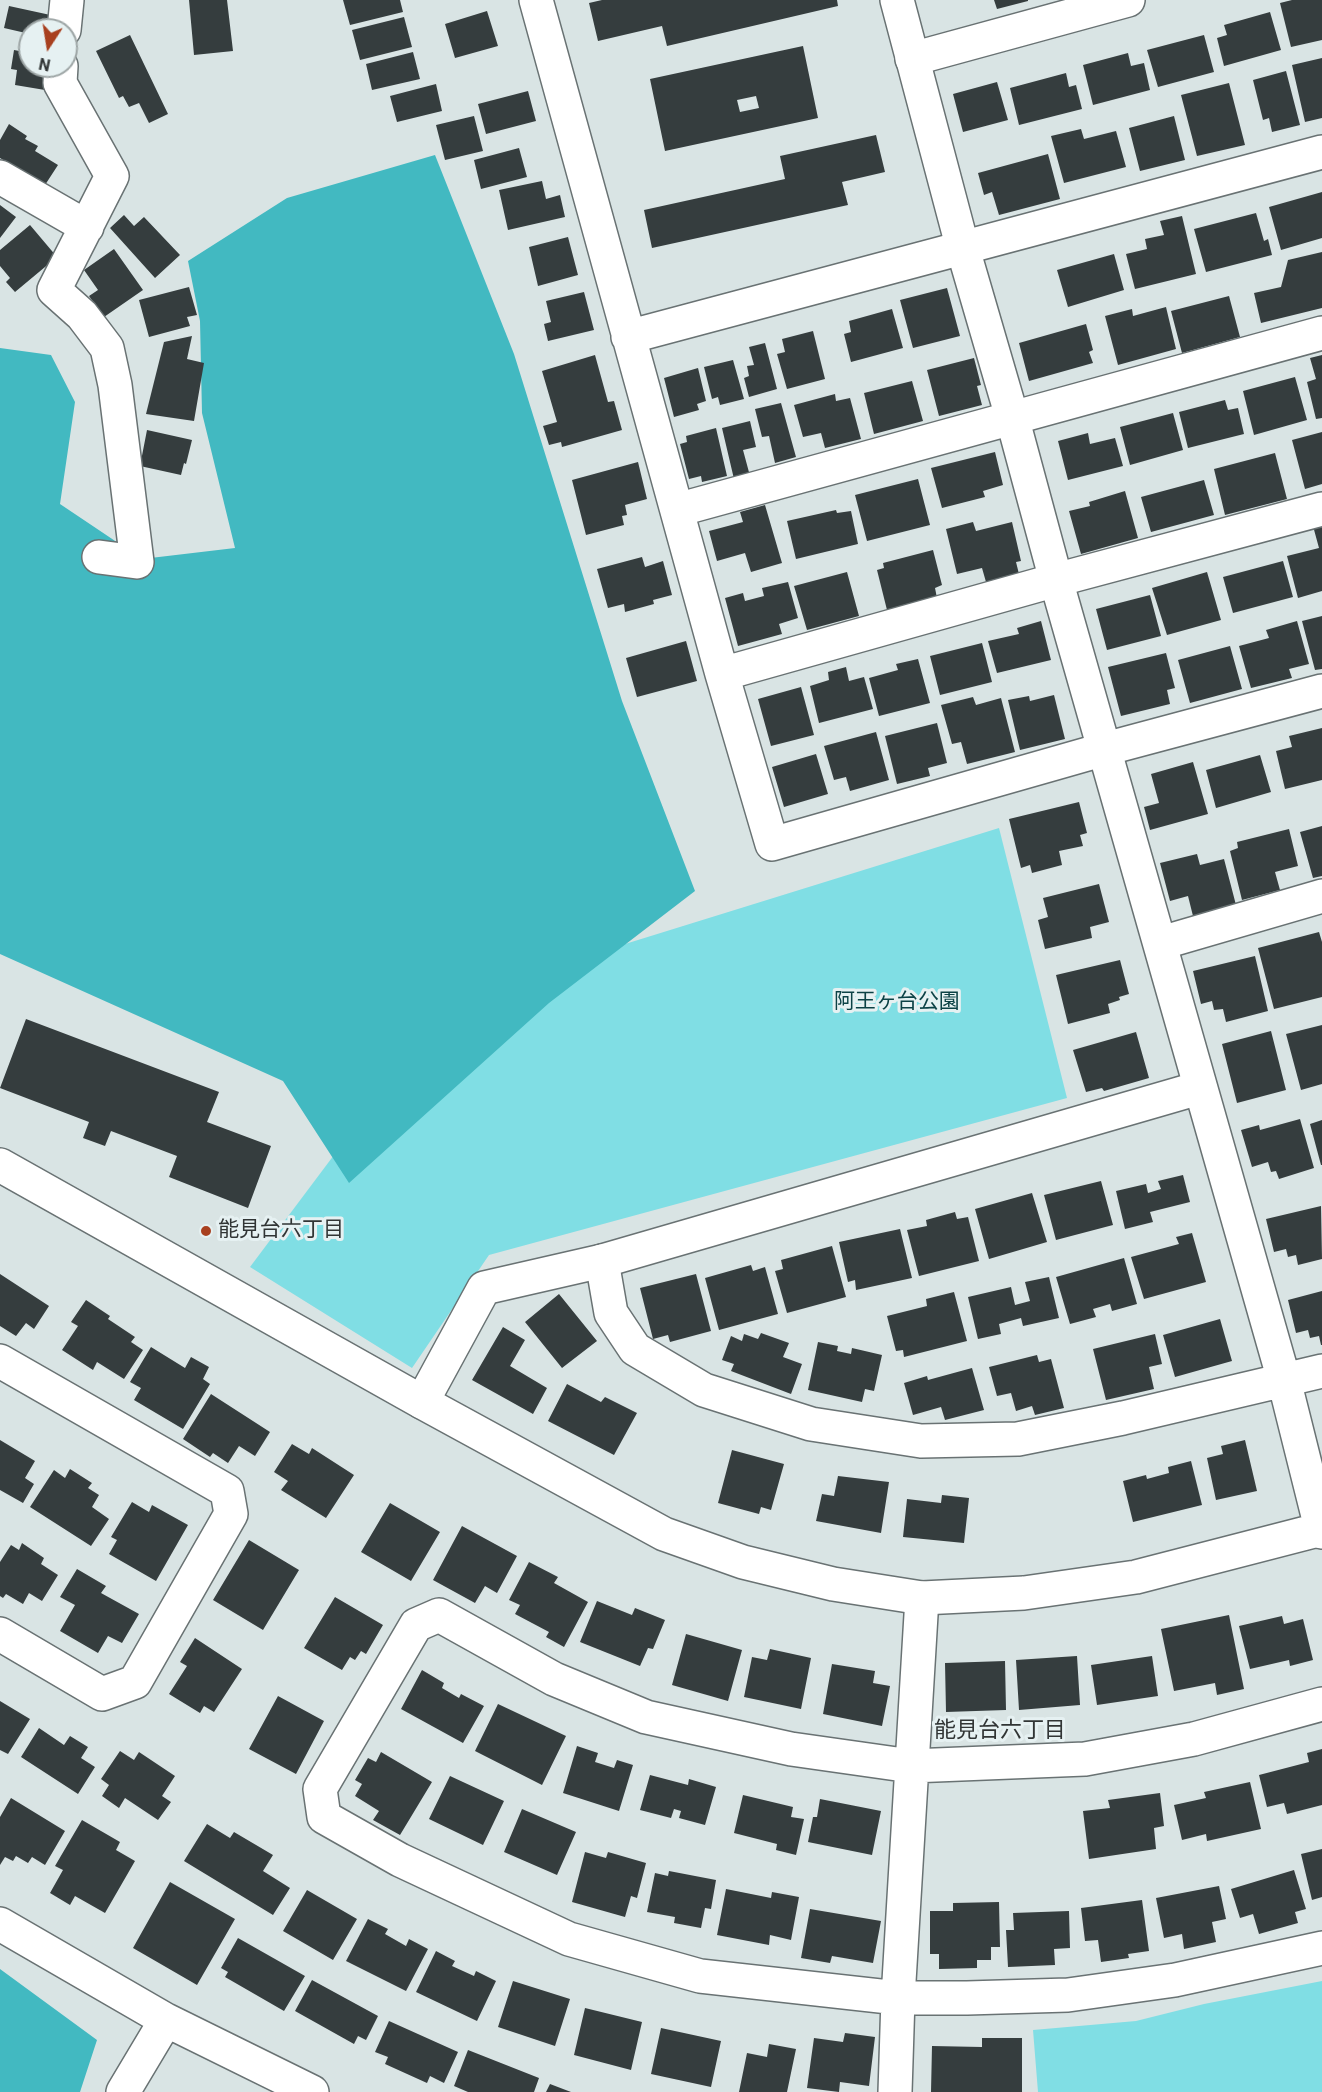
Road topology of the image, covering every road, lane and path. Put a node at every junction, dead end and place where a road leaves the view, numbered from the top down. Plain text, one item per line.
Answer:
1 (67, 0) edge
2 (536, 0) edge
3 (897, 0) edge
4 (1128, 0) edge
5 (65, 18) edge
6 (912, 59) junction
7 (60, 78) edge
8 (1322, 152) edge
9 (0, 177) edge
10 (87, 227) junction
11 (963, 249) junction
12 (1322, 333) edge
13 (628, 337) junction
14 (1012, 417) junction
15 (1322, 509) edge
16 (677, 510) junction
17 (99, 557) dead end
18 (1056, 580) junction
19 (722, 674) junction
20 (1322, 691) edge
21 (1105, 749) junction
22 (1322, 896) edge
23 (1161, 943) junction
24 (1199, 1088) junction
25 (0, 1165) edge
26 (602, 1261) junction
27 (0, 1361) edge
28 (1322, 1371) edge
29 (1284, 1380) junction
30 (422, 1402) junction
31 (1322, 1530) edge
32 (922, 1598) junction
33 (0, 1634) edge
34 (1322, 1704) edge
35 (911, 1766) junction
36 (0, 1924) edge
37 (1322, 1948) edge
38 (898, 1998) junction
39 (166, 2020) junction
40 (123, 2092) edge
41 (312, 2092) edge
42 (895, 2092) edge

1 - 5 street
2 - 13 street
3 - 6 street
4 - 6 street
6 - 11 street
7 - 10 street
8 - 11 street
9 - 10 street
10 - 17 street
11 - 13 street
11 - 14 street
12 - 14 street
13 - 16 street
14 - 16 street
14 - 18 street
15 - 18 street
16 - 19 street
18 - 19 street
18 - 21 street
19 - 21 street
20 - 21 street
21 - 23 street
22 - 23 street
23 - 24 street
24 - 26 street
24 - 29 street
25 - 30 street
26 - 29 street
26 - 30 street
27 - 33 street
28 - 29 street
29 - 31 street
30 - 32 street
31 - 32 street
32 - 35 street
34 - 35 street
35 - 38 street
35 - 38 street
36 - 39 street
37 - 38 street
38 - 42 street
39 - 40 street
39 - 41 street

